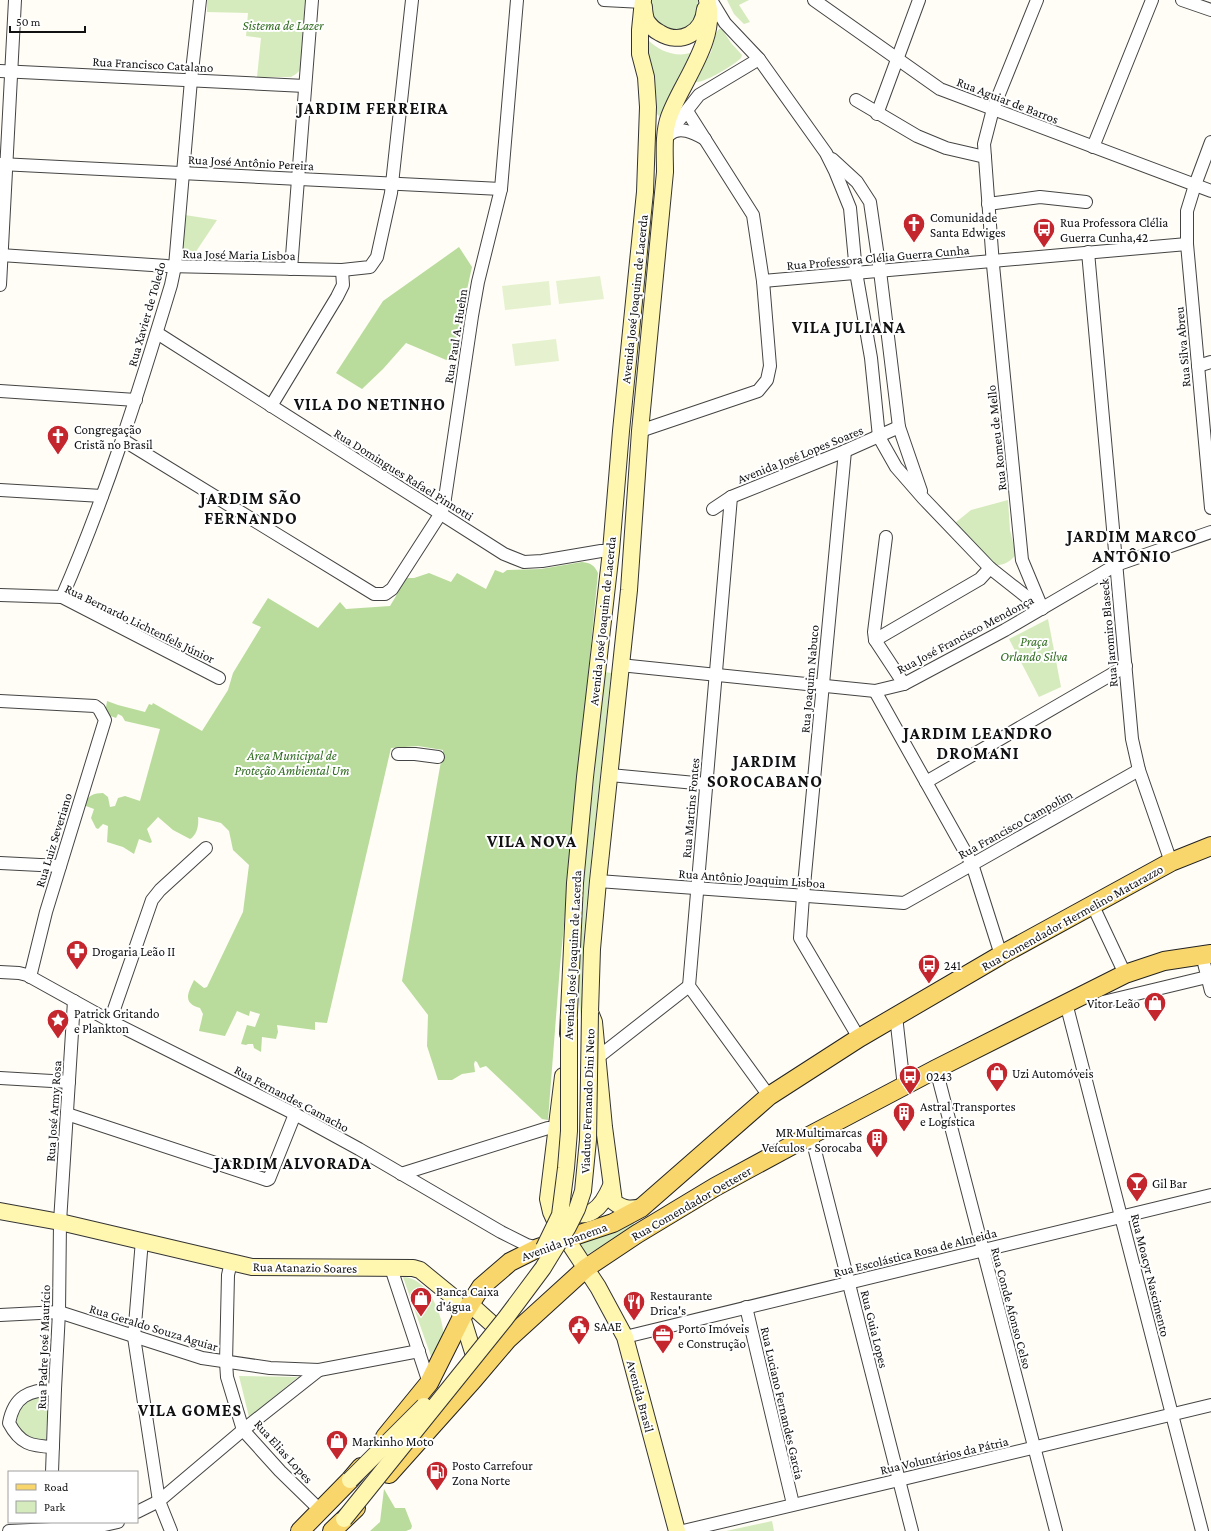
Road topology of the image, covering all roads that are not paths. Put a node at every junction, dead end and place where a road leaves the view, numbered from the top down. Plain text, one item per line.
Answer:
1 (15, 0) edge
2 (200, 0) edge
3 (312, 0) edge
4 (412, 0) edge
5 (517, 0) edge
6 (604, 0) edge
7 (704, 0) edge
8 (707, 0) edge
9 (711, 0) edge
10 (814, 0) edge
11 (919, 0) edge
12 (1037, 0) edge
13 (1152, 0) edge
14 (1182, 0) edge
15 (643, 1) edge
16 (1211, 10) edge
17 (759, 59) junction
18 (897, 59) junction
19 (6, 71) edge
20 (191, 80) junction
21 (305, 86) junction
22 (856, 100) dead end
23 (993, 110) junction
24 (687, 111) junction
25 (877, 114) junction
26 (666, 138) junction
27 (704, 139) junction
28 (1211, 142) edge
29 (1094, 147) junction
30 (826, 153) junction
31 (985, 157) junction
32 (3, 164) edge
33 (183, 173) junction
34 (298, 179) junction
35 (392, 183) junction
36 (1195, 185) junction
37 (501, 189) junction
38 (1211, 191) edge
39 (1086, 202) dead end
40 (988, 204) junction
41 (1187, 244) junction
42 (1088, 252) junction
43 (1, 255) edge
44 (993, 261) junction
45 (175, 266) junction
46 (291, 269) junction
47 (342, 270) junction
48 (880, 271) junction
49 (856, 272) junction
50 (763, 281) junction
51 (0, 285) edge
52 (157, 332) junction
53 (1211, 362) edge
54 (1198, 366) junction
55 (0, 391) edge
56 (136, 400) junction
57 (272, 406) junction
58 (899, 427) junction
59 (640, 431) junction
60 (879, 437) junction
61 (123, 440) junction
62 (845, 451) junction
63 (1210, 473) edge
64 (0, 490) edge
65 (102, 496) junction
66 (731, 497) junction
67 (923, 498) junction
68 (1211, 508) edge
69 (712, 509) dead end
70 (441, 513) junction
71 (1211, 532) edge
72 (886, 537) dead end
73 (611, 551) junction
74 (1116, 565) junction
75 (990, 568) junction
76 (0, 594) edge
77 (62, 597) junction
78 (1042, 608) junction
79 (875, 640) junction
80 (620, 665) junction
81 (1126, 666) junction
82 (716, 675) junction
83 (220, 678) dead end
84 (904, 684) junction
85 (822, 685) junction
86 (875, 690) junction
87 (0, 701) edge
88 (398, 754) dead end
89 (438, 757) dead end
90 (1139, 770) junction
91 (610, 776) junction
92 (926, 782) junction
93 (706, 784) junction
94 (1211, 846) edge
95 (206, 848) dead end
96 (1171, 862) junction
97 (0, 863) edge
98 (972, 864) junction
99 (60, 866) junction
100 (598, 881) junction
101 (697, 888) junction
102 (802, 896) junction
103 (904, 903) joint
104 (1093, 906) junction
105 (1001, 955) junction
106 (1206, 955) edge
107 (0, 972) edge
108 (1125, 974) junction
109 (30, 977) junction
110 (1207, 977) junction
111 (689, 986) junction
112 (1211, 991) edge
113 (74, 1001) junction
114 (1103, 1002) dead end
115 (1066, 1004) junction
116 (590, 1012) junction
117 (896, 1016) junction
118 (570, 1019) junction
119 (110, 1021) junction
120 (859, 1038) junction
121 (597, 1058) junction
122 (936, 1069) junction
123 (0, 1078) edge
124 (69, 1082) junction
125 (904, 1086) junction
126 (769, 1096) junction
127 (67, 1114) junction
128 (295, 1114) junction
129 (558, 1128) junction
130 (811, 1135) junction
131 (401, 1174) junction
132 (552, 1174) junction
133 (611, 1186) junction
134 (1211, 1195) edge
135 (645, 1206) junction
136 (0, 1211) edge
137 (1121, 1217) junction
138 (60, 1222) junction
139 (566, 1238) junction
140 (142, 1240) junction
141 (538, 1248) junction
142 (983, 1250) junction
143 (231, 1262) junction
144 (391, 1268) junction
145 (586, 1268) junction
146 (568, 1283) junction
147 (849, 1283) junction
148 (598, 1287) junction
149 (746, 1307) junction
150 (466, 1310) junction
151 (59, 1312) junction
152 (0, 1315) edge
153 (516, 1332) junction
154 (134, 1337) junction
155 (625, 1337) junction
156 (419, 1351) junction
157 (226, 1362) junction
158 (319, 1370) junction
159 (480, 1374) junction
160 (429, 1383) junction
161 (55, 1388) junction
162 (1211, 1404) edge
163 (1172, 1414) junction
164 (4, 1423) edge
165 (243, 1430) junction
166 (53, 1447) junction
167 (1034, 1448) junction
168 (52, 1471) edge
169 (350, 1480) junction
170 (899, 1480) junction
171 (159, 1501) junction
172 (793, 1504) junction
173 (321, 1511) junction
174 (138, 1512) edge
175 (113, 1523) edge
176 (338, 1525) edge
177 (50, 1528) edge
178 (9, 1531) edge
179 (171, 1531) edge
180 (300, 1531) edge
181 (677, 1531) edge
182 (683, 1531) edge
183 (912, 1531) edge
184 (1056, 1531) edge
185 (1202, 1531) edge

1 - 19 street
2 - 20 street, Rua Xavier de Toledo
3 - 21 street
4 - 35 street
5 - 37 street, Rua Paul A. Huehn
6 - 15 street
7 - 15 main road
8 - 26 main road, Avenida José Joaquim de Lacerda
9 - 17 street
10 - 18 street, Rua Aguiar de Barros
11 - 18 street
12 - 23 street, Rua Romeu de Mello
13 - 29 street
14 - 16 street
15 - 73 main road, Avenida José Joaquim de Lacerda
17 - 24 street
17 - 30 street
18 - 23 street, Rua Aguiar de Barros
18 - 25 street
19 - 20 street, Rua Francisco Catalano
19 - 32 street
20 - 21 street, Rua Francisco Catalano
20 - 33 street, Rua Xavier de Toledo
21 - 34 street
22 - 25 street
23 - 29 street, Rua Aguiar de Barros
23 - 31 street, Rua Romeu de Mello
24 - 26 street
24 - 27 street
25 - 31 street
26 - 27 street
26 - 59 main road, Avenida José Joaquim de Lacerda
27 - 50 street
28 - 36 street, Rua Silva Abreu
29 - 36 street, Rua Aguiar de Barros
30 - 48 street
30 - 49 street
31 - 40 street, Rua Romeu de Mello
32 - 33 street, Rua José Antônio Pereira
32 - 43 street
33 - 34 street, Rua José Antônio Pereira
33 - 45 street, Rua Xavier de Toledo
34 - 35 street, Rua José Antônio Pereira
34 - 46 street
35 - 37 street, Rua José Antônio Pereira
35 - 47 street, Rua José Maria Lisboa
36 - 38 street, Rua Aguiar de Barros
36 - 41 street, Rua Silva Abreu
37 - 70 street, Rua Paul A. Huehn
39 - 40 street
40 - 44 street, Rua Romeu de Mello
41 - 42 street, Rua Professora Clélia Guerra Cunha
41 - 54 street, Rua Silva Abreu
42 - 44 street, Rua Professora Clélia Guerra Cunha
42 - 74 street, Rua Jaromiro Blaseck
43 - 45 street, Rua José Maria Lisboa
43 - 51 street
44 - 48 street, Rua Professora Clélia Guerra Cunha
44 - 78 street, Rua Romeu de Mello
45 - 46 street, Rua José Maria Lisboa
45 - 52 street, Rua Xavier de Toledo
46 - 47 street, Rua José Maria Lisboa
47 - 57 street
48 - 49 street, Rua Professora Clélia Guerra Cunha
48 - 58 street
49 - 50 street, Rua Professora Clélia Guerra Cunha
49 - 60 street
50 - 59 street
52 - 56 street, Rua Xavier de Toledo
52 - 57 street, Rua Domingues Rafael Pinnotti
53 - 54 street
54 - 63 street, Rua Silva Abreu
55 - 56 street
56 - 61 street, Rua Xavier de Toledo
57 - 70 street, Rua Domingues Rafael Pinnotti
58 - 60 street, Avenida José Lopes Soares
58 - 67 street
59 - 80 main road, Avenida José Joaquim de Lacerda
60 - 62 street, Avenida José Lopes Soares
60 - 67 street
61 - 65 street, Rua Xavier de Toledo
61 - 70 street, Rua Paul A. Huehn
62 - 66 street, Avenida José Lopes Soares
62 - 85 street, Rua Joaquim Nabuco
63 - 68 street, Rua Silva Abreu
64 - 65 street
65 - 77 street, Rua Xavier de Toledo
66 - 69 street, Avenida José Lopes Soares
66 - 82 street, Rua Martins Fontes
67 - 75 street
70 - 73 street, Rua Domingues Rafael Pinnotti
71 - 74 street, Rua José Francisco Mendonça
72 - 79 street
73 - 118 main road, Avenida José Joaquim de Lacerda
74 - 78 street, Rua José Francisco Mendonça
74 - 81 street, Rua Jaromiro Blaseck
75 - 78 street
75 - 79 street
76 - 77 street, Rua Bernardo Lichtenfels Júnior
77 - 83 street, Rua Bernardo Lichtenfels Júnior
78 - 84 street, Rua José Francisco Mendonça
79 - 84 street
80 - 82 street, Rua José Francisco Mendonça
80 - 91 main road, Avenida José Joaquim de Lacerda
81 - 90 street, Rua Jaromiro Blaseck
81 - 92 street
82 - 85 street, Rua José Francisco Mendonça
82 - 93 street, Rua Martins Fontes
84 - 86 street, Rua José Francisco Mendonça
85 - 86 street, Rua José Francisco Mendonça
85 - 102 street, Rua Joaquim Nabuco
86 - 92 street
87 - 99 street, Rua Luiz Severiano
88 - 89 street
90 - 96 street, Rua Jaromiro Blaseck
90 - 98 street, Rua Francisco Campolim
91 - 93 street
91 - 100 main road, Avenida José Joaquim de Lacerda
92 - 98 street
93 - 101 street, Rua Martins Fontes
94 - 96 main road, Rua Comendador Hermelino Matarazzo
95 - 119 street
96 - 104 main road, Rua Comendador Hermelino Matarazzo
97 - 99 street
98 - 103 street, Rua Francisco Campolim
98 - 105 street
99 - 109 street, Rua Luiz Severiano
100 - 101 street, Rua Antônio Joaquim Lisboa
100 - 116 main road, Avenida José Joaquim de Lacerda
101 - 102 street, Rua Antônio Joaquim Lisboa
101 - 111 street, Rua Martins Fontes
102 - 103 street, Rua Antônio Joaquim Lisboa
102 - 120 street, Rua Joaquim Nabuco
104 - 105 main road, Rua Comendador Hermelino Matarazzo
104 - 108 street
105 - 117 main road, Rua Comendador Hermelino Matarazzo
106 - 108 main road, Rua Comendador Oetterer
106 - 110 street
107 - 109 street, Rua Fernandes Camacho
108 - 115 main road, Rua Comendador Oetterer
109 - 113 street, Rua Fernandes Camacho
110 - 112 street
110 - 114 street
111 - 121 street
111 - 126 street
113 - 119 street, Rua Fernandes Camacho
113 - 124 street, Rua José Army Rosa
115 - 122 main road, Rua Comendador Oetterer
115 - 137 street, Rua Moacyr Nascimento
116 - 121 main road, Avenida José Joaquim de Lacerda
116 - 176 main road, Viaduto Fernando Dini Neto, bridge
117 - 120 main road, Rua Comendador Hermelino Matarazzo
117 - 125 street
118 - 129 main road, Avenida José Joaquim de Lacerda
118 - 169 main road, Viaduto Fernando Dini Neto, bridge
119 - 128 street, Rua Fernandes Camacho
120 - 126 main road, Rua Comendador Hermelino Matarazzo
121 - 133 main road, Avenida José Joaquim de Lacerda
122 - 125 main road, Rua Comendador Oetterer
122 - 142 street, Rua Conde Afonso Celso
123 - 124 street
124 - 127 street, Rua José Army Rosa
125 - 130 main road, Rua Comendador Oetterer
126 - 135 main road, Rua Comendador Hermelino Matarazzo
127 - 128 street
127 - 138 street, Rua José Army Rosa
128 - 131 street, Rua Fernandes Camacho
129 - 131 street
129 - 132 main road, Avenida José Joaquim de Lacerda
130 - 145 main road, Rua Comendador Oetterer
130 - 147 street, Rua Guia Lopes
131 - 141 street, Rua Fernandes Camacho
132 - 133 main road
132 - 139 main road, Avenida José Joaquim de Lacerda
133 - 135 main road, Avenida José Joaquim de Lacerda
134 - 137 street, Rua Escolástica Rosa de Almeida
135 - 139 main road, Avenida Ipanema
136 - 138 main road, Rua Atanazio Soares
137 - 142 street, Rua Escolástica Rosa de Almeida
137 - 163 street, Rua Moacyr Nascimento
138 - 140 main road, Rua Atanazio Soares
138 - 151 street, Rua Padre José Maurício
139 - 141 main road, Avenida Ipanema
139 - 145 main road, Avenida José Joaquim de Lacerda
140 - 143 main road, Rua Atanazio Soares
140 - 154 street
141 - 150 main road, Avenida Ipanema
142 - 147 street, Rua Escolástica Rosa de Almeida
142 - 167 street, Rua Conde Afonso Celso
143 - 144 main road, Rua Atanazio Soares
143 - 157 street, Rua Elias Lopes
144 - 150 main road, Rua Atanazio Soares
144 - 156 street
145 - 146 main road
145 - 148 main road, Avenida Brasil
146 - 148 main road
146 - 153 main road
147 - 149 street, Rua Escolástica Rosa de Almeida
147 - 170 street, Rua Guia Lopes
148 - 155 main road, Avenida Brasil
149 - 155 street, Rua Escolástica Rosa de Almeida
149 - 172 street, Rua Luciano Fernandes Garcia
150 - 153 main road, Rua Atanazio Soares
150 - 159 main road, Rua Atanazio Soares
150 - 160 main road, Avenida Ipanema
151 - 152 street, Rua Geraldo Souza Aguiar
151 - 154 street, Rua Geraldo Souza Aguiar
151 - 161 street, Rua Padre José Maurício
153 - 159 main road
154 - 157 street, Rua Geraldo Souza Aguiar
154 - 171 street
155 - 181 main road, Avenida Brasil
156 - 158 street, Rua Geraldo Souza Aguiar
156 - 160 street
157 - 158 street, Rua Geraldo Souza Aguiar
157 - 165 street, Rua Elias Lopes
158 - 165 street
159 - 176 main road
160 - 169 main road, Avenida Ipanema
161 - 164 street
161 - 166 street, Rua Padre José Maurício
162 - 163 street, Rua Voluntários da Pátria
163 - 167 street, Rua Voluntários da Pátria
163 - 185 street, Rua Moacyr Nascimento
164 - 166 street
165 - 171 street
165 - 173 street, Rua Elias Lopes
166 - 168 street, Rua Padre José Maurício
167 - 170 street, Rua Voluntários da Pátria
167 - 184 street, Rua Conde Afonso Celso
169 - 173 main road, Avenida Ipanema
170 - 172 street, Rua Voluntários da Pátria
170 - 183 street, Rua Guia Lopes
171 - 174 street
171 - 179 street
172 - 182 street, Rua Voluntários da Pátria
173 - 180 main road, Avenida Ipanema
175 - 177 street
177 - 178 street

